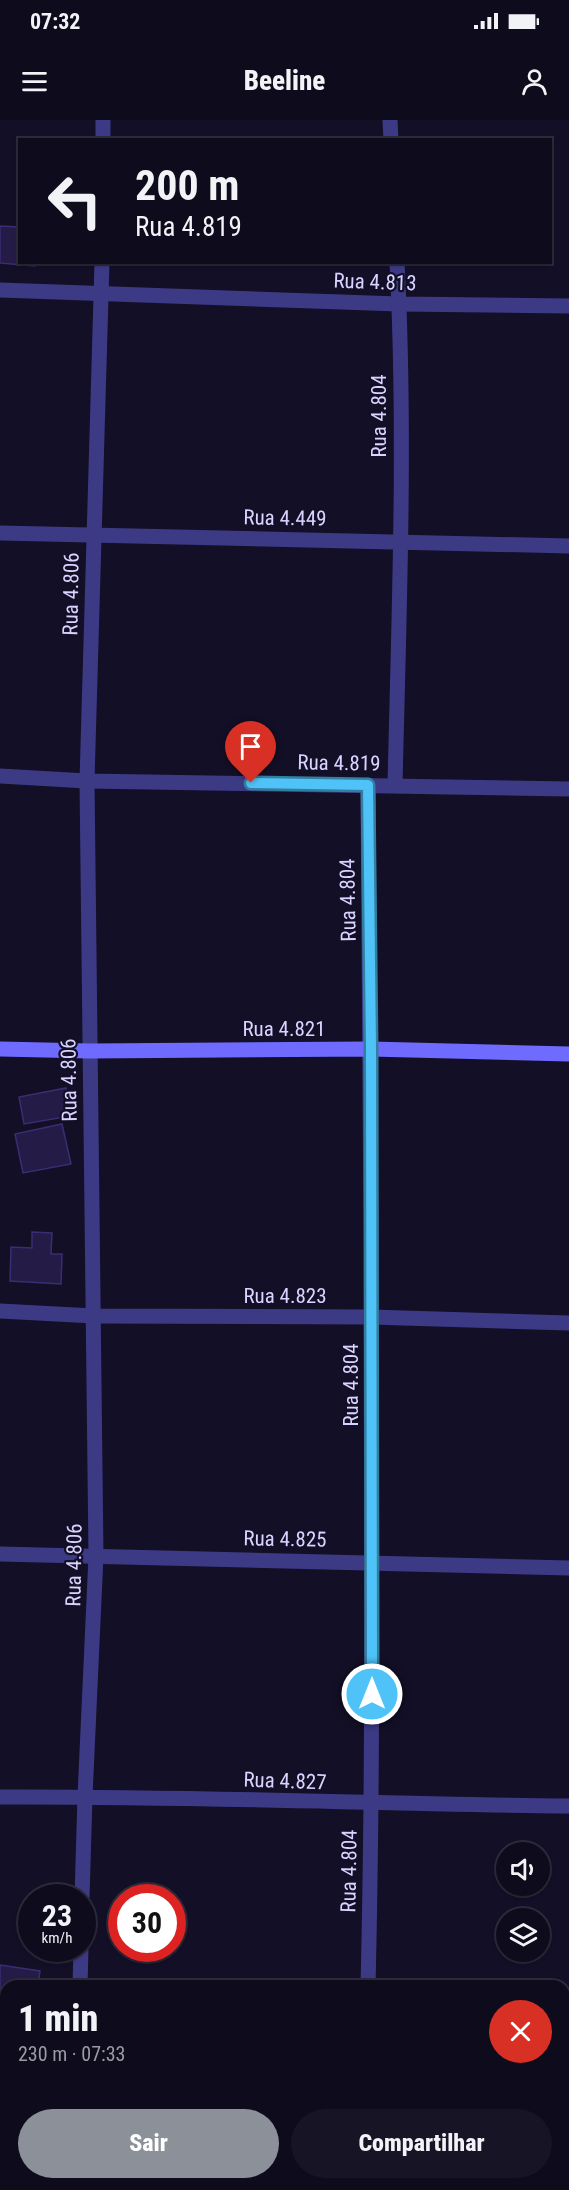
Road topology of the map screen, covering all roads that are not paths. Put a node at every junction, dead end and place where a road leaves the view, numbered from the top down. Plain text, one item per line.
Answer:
1 (103, 120) edge
2 (390, 120) edge
3 (103, 138) edge
4 (391, 138) edge
5 (102, 264) edge
6 (397, 264) edge
7 (0, 290) edge
8 (102, 293) junction
9 (399, 304) junction
10 (569, 306) edge
11 (0, 532) edge
12 (94, 535) junction
13 (400, 542) junction
14 (569, 546) edge
15 (0, 776) edge
16 (87, 781) junction
17 (368, 785) junction
18 (395, 785) junction
19 (569, 789) edge
20 (0, 1049) edge
21 (371, 1049) junction
22 (90, 1051) junction
23 (569, 1054) edge
24 (0, 1311) edge
25 (94, 1316) junction
26 (371, 1317) junction
27 (569, 1323) edge
28 (0, 1554) edge
29 (96, 1556) junction
30 (372, 1562) junction
31 (569, 1568) edge
32 (85, 1796) junction
33 (0, 1797) edge
34 (372, 1804) junction
35 (569, 1806) edge
36 (82, 1884) edge
37 (81, 1962) edge
38 (80, 1980) edge
39 (368, 1980) edge

1 - 3 street
2 - 4 street
5 - 8 street, Rua 4.806
6 - 9 street, Rua 4.804
7 - 8 street, Rua 4.813
8 - 9 street, Rua 4.813
8 - 12 street, Rua 4.806
9 - 10 street, Rua 4.813
9 - 13 street, Rua 4.804
11 - 12 street, Rua 4.449
12 - 13 street, Rua 4.449
12 - 16 street, Rua 4.806
13 - 14 street, Rua 4.449
13 - 18 street, Rua 4.804
15 - 16 street, Rua 4.819
16 - 17 street, Rua 4.819
16 - 22 street, Rua 4.806
17 - 18 street, Rua 4.819
17 - 21 street, Rua 4.804
18 - 19 street, Rua 4.819
20 - 22 street, Rua 4.821
21 - 22 street, Rua 4.821
21 - 23 street, Rua 4.821
21 - 26 street, Rua 4.804
22 - 25 street, Rua 4.806
24 - 25 street, Rua 4.823
25 - 26 street, Rua 4.823
25 - 29 street, Rua 4.806
26 - 27 street, Rua 4.823
26 - 30 street, Rua 4.804
28 - 29 street, Rua 4.825
29 - 30 street, Rua 4.825
29 - 32 street, Rua 4.806
30 - 31 street, Rua 4.825
30 - 34 street, Rua 4.804
32 - 33 street, Rua 4.827
32 - 34 street, Rua 4.827
32 - 36 street, Rua 4.806
34 - 35 street, Rua 4.827
34 - 39 street, Rua 4.804
37 - 38 street

